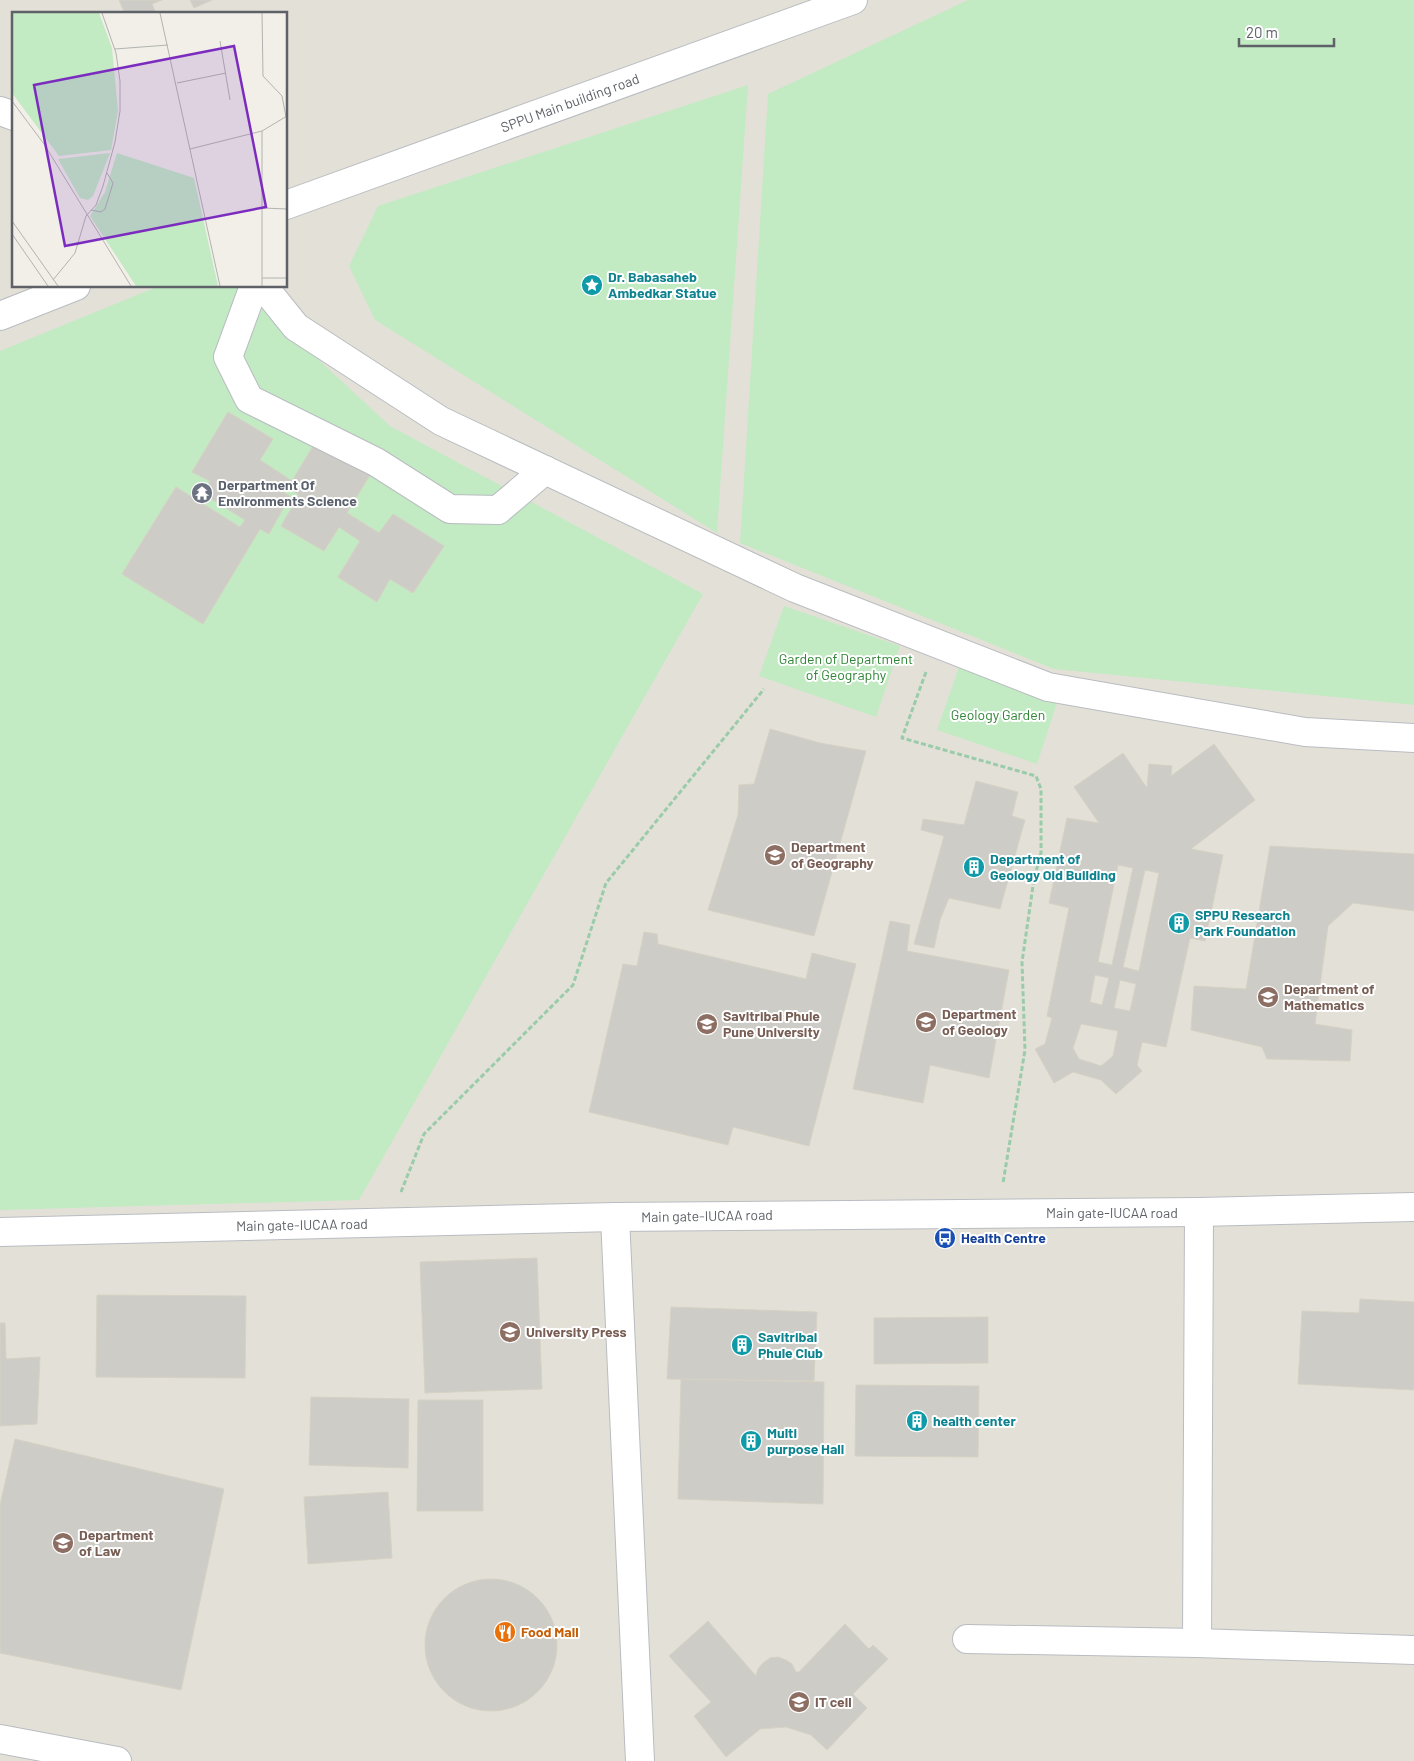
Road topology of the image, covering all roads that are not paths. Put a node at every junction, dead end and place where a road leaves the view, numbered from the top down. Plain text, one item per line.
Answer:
1 (853, 0) edge
2 (0, 111) edge
3 (12, 115) edge
4 (288, 204) edge
5 (71, 288) edge
6 (253, 288) edge
7 (265, 288) edge
8 (0, 316) edge
9 (545, 470) junction
10 (1414, 738) edge
11 (1414, 1206) edge
12 (1198, 1212) junction
13 (615, 1217) junction
14 (0, 1232) edge
15 (967, 1639) dead end
16 (1197, 1643) junction
17 (1414, 1650) edge
18 (0, 1739) edge
19 (117, 1761) edge
20 (640, 1761) edge

1 - 4 street, SPPU Main building road
2 - 3 street
5 - 8 street
6 - 9 street
7 - 9 street
9 - 10 street
11 - 12 street, Main gate-IUCAA road
12 - 13 street, Main gate-IUCAA road
12 - 16 street
13 - 14 street, Main gate-IUCAA road
13 - 20 street
15 - 16 street
16 - 17 street
18 - 19 street

